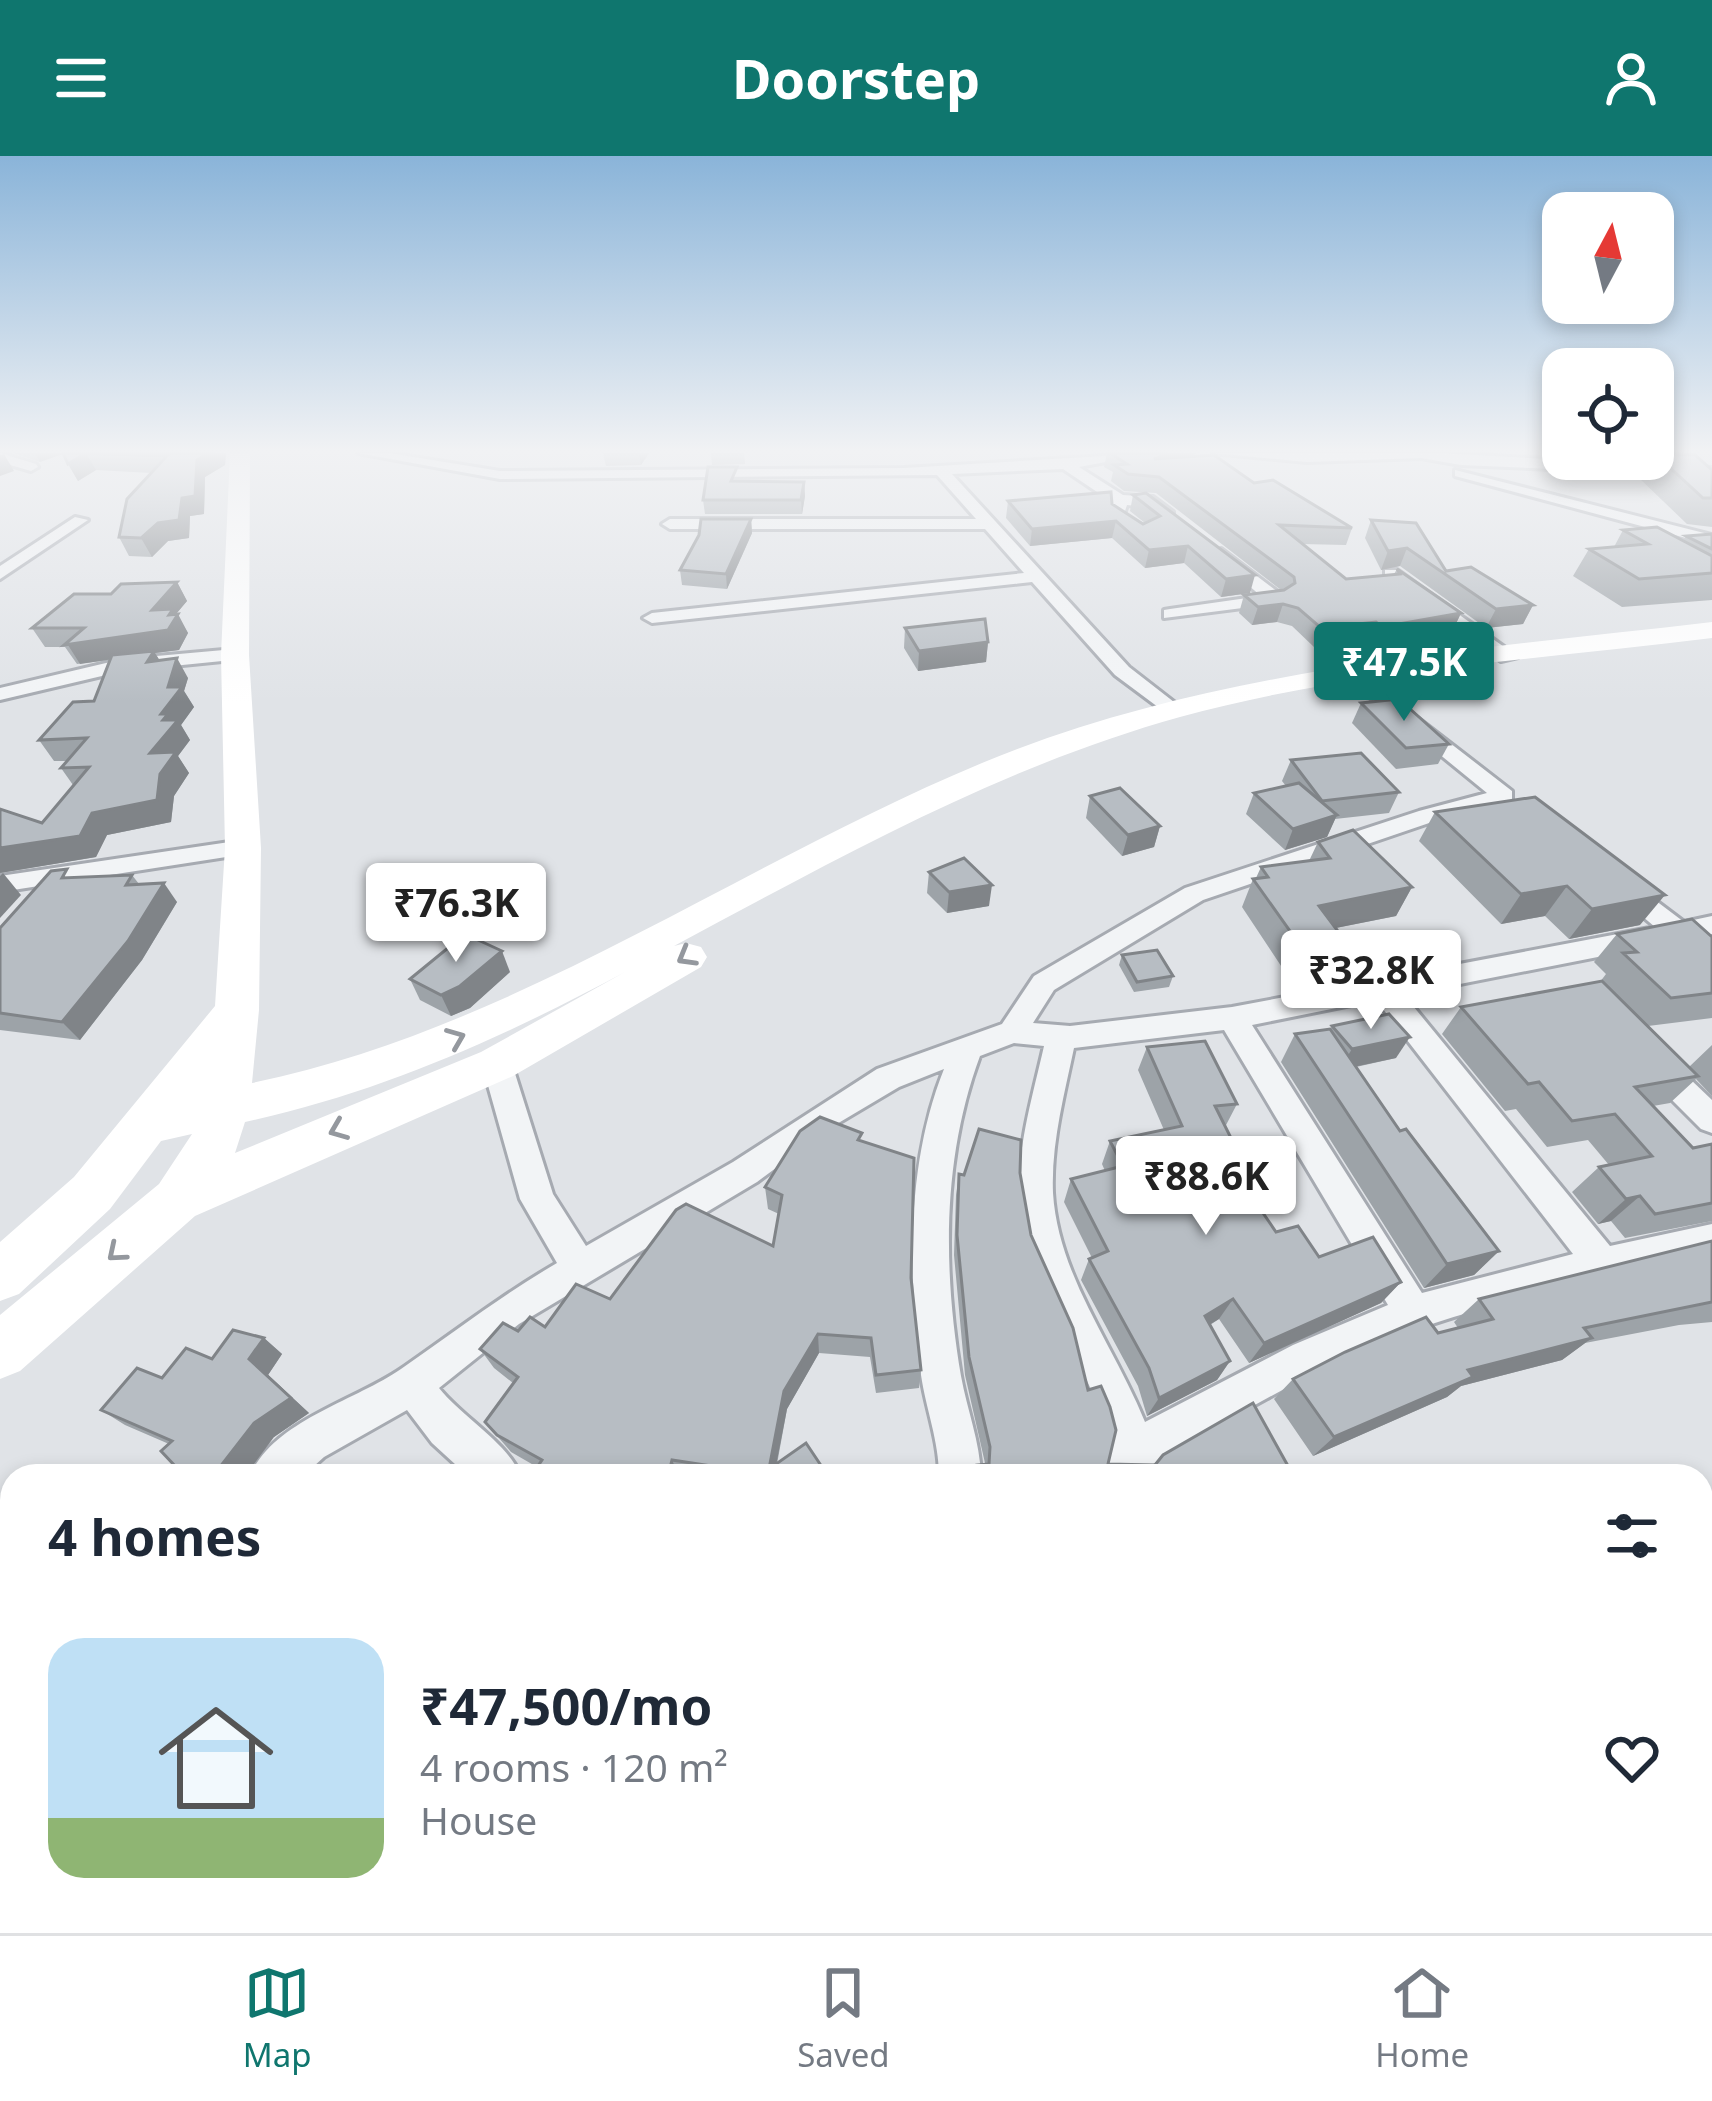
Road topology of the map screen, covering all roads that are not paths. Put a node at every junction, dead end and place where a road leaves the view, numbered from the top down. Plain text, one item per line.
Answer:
1 (56, 536) edge
2 (238, 536) edge
3 (998, 536) edge
4 (1199, 538) edge
5 (0, 574) edge
6 (1391, 574) edge
7 (1034, 577) junction
8 (1170, 614) dead end
9 (652, 618) dead end
10 (1712, 630) edge
11 (1712, 649) edge
12 (235, 655) junction
13 (1508, 657) junction
14 (1363, 681) junction
15 (0, 694) edge
16 (1173, 709) junction
17 (243, 848) junction
18 (1598, 869) edge
19 (56, 879) junction
20 (0, 884) edge
21 (28, 910) edge
22 (1712, 925) edge
23 (1679, 932) junction
24 (1552, 957) junction
25 (1712, 959) edge
26 (1582, 989) edge
27 (1384, 990) junction
28 (237, 1010) junction
29 (1232, 1018) junction
30 (1012, 1032) junction
31 (1061, 1036) junction
32 (1628, 1036) edge
33 (969, 1045) junction
34 (497, 1064) junction
35 (225, 1110) junction
36 (1712, 1120) edge
37 (150, 1124) junction
38 (177, 1200) junction
39 (1712, 1240) edge
40 (1603, 1264) junction
41 (580, 1268) junction
42 (0, 1276) edge
43 (1414, 1313) junction
44 (0, 1352) edge
45 (412, 1385) junction
46 (285, 1464) edge
47 (486, 1464) edge
48 (958, 1464) edge
49 (1128, 1464) edge

1 - 5 street
2 - 12 street
3 - 7 street
4 - 8 street
6 - 13 street
7 - 9 street
7 - 16 street
10 - 13 street
11 - 14 street
12 - 15 street
12 - 17 street
13 - 14 street
14 - 16 street
14 - 30 street
14 -> 34 street
35 -> 16 street
17 - 19 street
17 - 28 street
18 - 23 street
19 - 20 street
19 - 21 street
22 - 23 street
23 - 24 street
23 - 25 street
24 - 26 street
24 - 27 street
27 - 29 street
27 - 40 street
28 - 35 street
28 - 37 street
29 - 31 street
29 - 43 street
30 - 31 street
30 - 33 street
31 - 49 street
32 - 36 street
33 - 41 street
33 - 48 street
34 -> 38 street
34 - 41 street
35 - 37 street
35 - 38 street
37 - 42 street
38 -> 44 street
39 - 40 street
40 - 43 street
41 - 45 street
43 - 49 street
45 - 46 street
45 - 47 street

